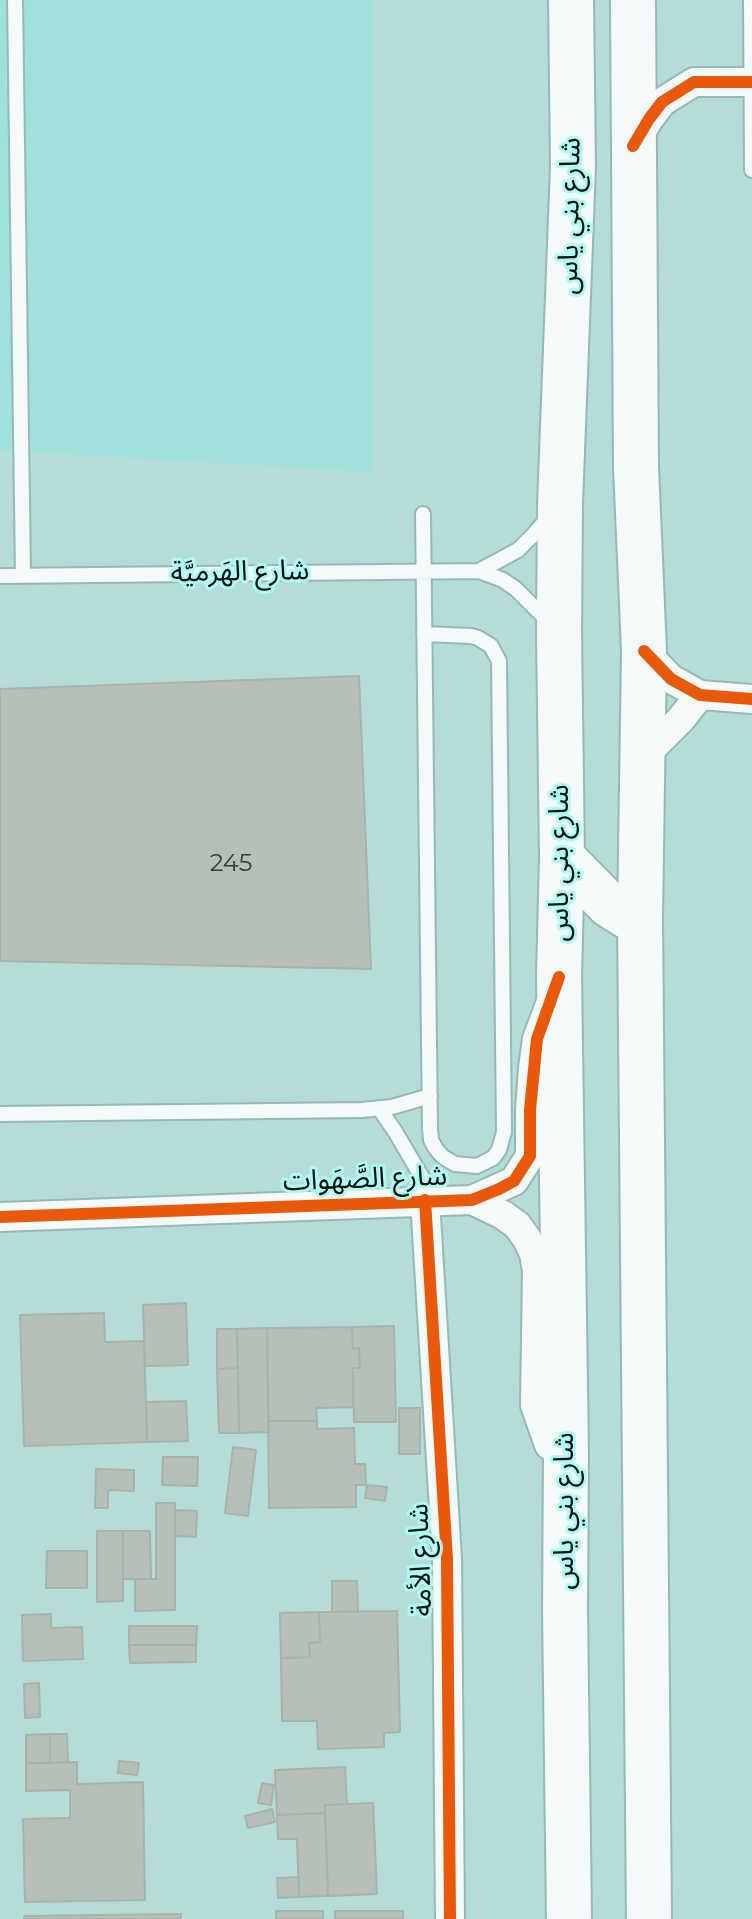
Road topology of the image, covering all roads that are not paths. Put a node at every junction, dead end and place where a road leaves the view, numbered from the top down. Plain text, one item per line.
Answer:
1 (15, 0) edge
2 (571, 0) edge
3 (633, 0) edge
4 (751, 0) edge
5 (752, 82) edge
6 (633, 146) junction
7 (752, 170) edge
8 (560, 504) junction
9 (423, 514) dead end
10 (424, 570) junction
11 (479, 571) junction
12 (23, 575) junction
13 (0, 576) edge
14 (559, 633) junction
15 (424, 634) junction
16 (644, 651) junction
17 (700, 695) junction
18 (752, 699) edge
19 (643, 757) junction
20 (562, 857) junction
21 (640, 918) junction
22 (559, 977) junction
23 (430, 1096) junction
24 (379, 1108) junction
25 (0, 1114) edge
26 (425, 1200) junction
27 (472, 1200) junction
28 (0, 1217) edge
29 (566, 1453) junction
30 (450, 1919) edge
31 (569, 1919) edge
32 (649, 1919) edge

1 - 12 lane
2 - 8 main road, شارع بني ياس
3 - 6 main road
4 - 5 lane
5 - 6 street
5 - 7 lane
6 - 16 main road
8 - 11 lane, شارع الهَرميَّة
8 - 14 main road, شارع بني ياس
9 - 10 lane
10 - 11 lane, شارع الهَرميَّة
10 - 12 lane, شارع الهَرميَّة
10 - 15 lane
11 - 14 lane, شارع الهَرميَّة
12 - 13 lane, شارع الهَرميَّة
14 - 20 main road, شارع بني ياس
15 - 23 lane
15 - 23 lane
16 - 17 street
16 - 19 main road
17 - 18 street
17 - 19 street
19 - 21 main road
20 - 21 main road
20 - 22 main road, شارع بني ياس
21 - 32 main road
22 - 27 street, شارع الصَّهَوات
22 - 29 main road, شارع بني ياس
23 - 24 lane
24 - 25 lane
24 - 26 lane
26 - 27 street, شارع الصَّهَوات
26 - 28 street, شارع الصَّهَوات
26 - 30 street, شارع الأمة
27 - 29 street, شارع الصَّهَوات
29 - 31 main road, شارع بني ياس

